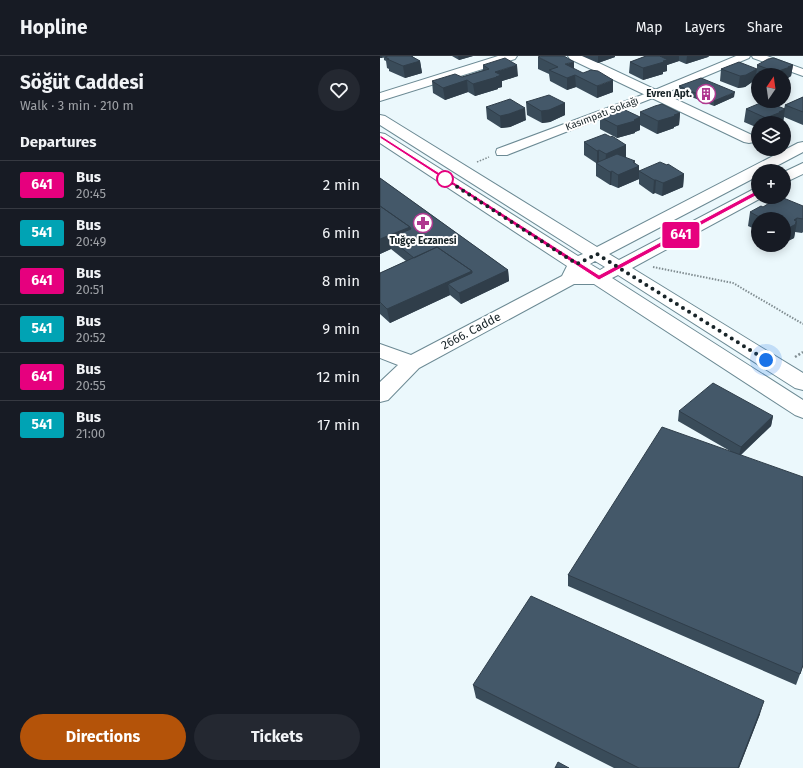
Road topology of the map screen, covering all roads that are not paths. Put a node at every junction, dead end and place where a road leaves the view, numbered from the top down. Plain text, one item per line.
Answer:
1 (510, 56) edge
2 (574, 56) edge
3 (745, 56) edge
4 (757, 56) edge
5 (803, 73) edge
6 (654, 94) junction
7 (380, 97) edge
8 (380, 119) edge
9 (380, 137) edge
10 (749, 139) dead end
11 (803, 146) edge
12 (502, 152) road end
13 (803, 168) edge
14 (791, 174) edge
15 (751, 197) edge
16 (657, 248) junction
17 (597, 254) junction
18 (619, 268) junction
19 (574, 272) junction
20 (599, 278) junction
21 (664, 296) junction
22 (380, 352) edge
23 (412, 363) junction
24 (803, 383) edge
25 (380, 395) edge
26 (803, 410) edge

1 - 7 main road
2 - 6 main road
3 - 6 street, Kasımpatı Sokağı
4 - 5 street
6 - 10 main road
6 - 12 street, Kasımpatı Sokağı
8 - 17 main road
9 - 19 main road
11 - 17 main road
13 - 14 main road
15 - 16 main road
16 - 18 main road
16 - 21 main road
17 - 18 main road
17 - 19 main road
18 - 20 main road
18 - 21 main road
19 - 20 main road, 2666. Cadde
19 - 23 main road, 2666. Cadde
20 - 26 main road
21 - 24 main road
22 - 23 main road
23 - 25 main road, 2666. Cadde

